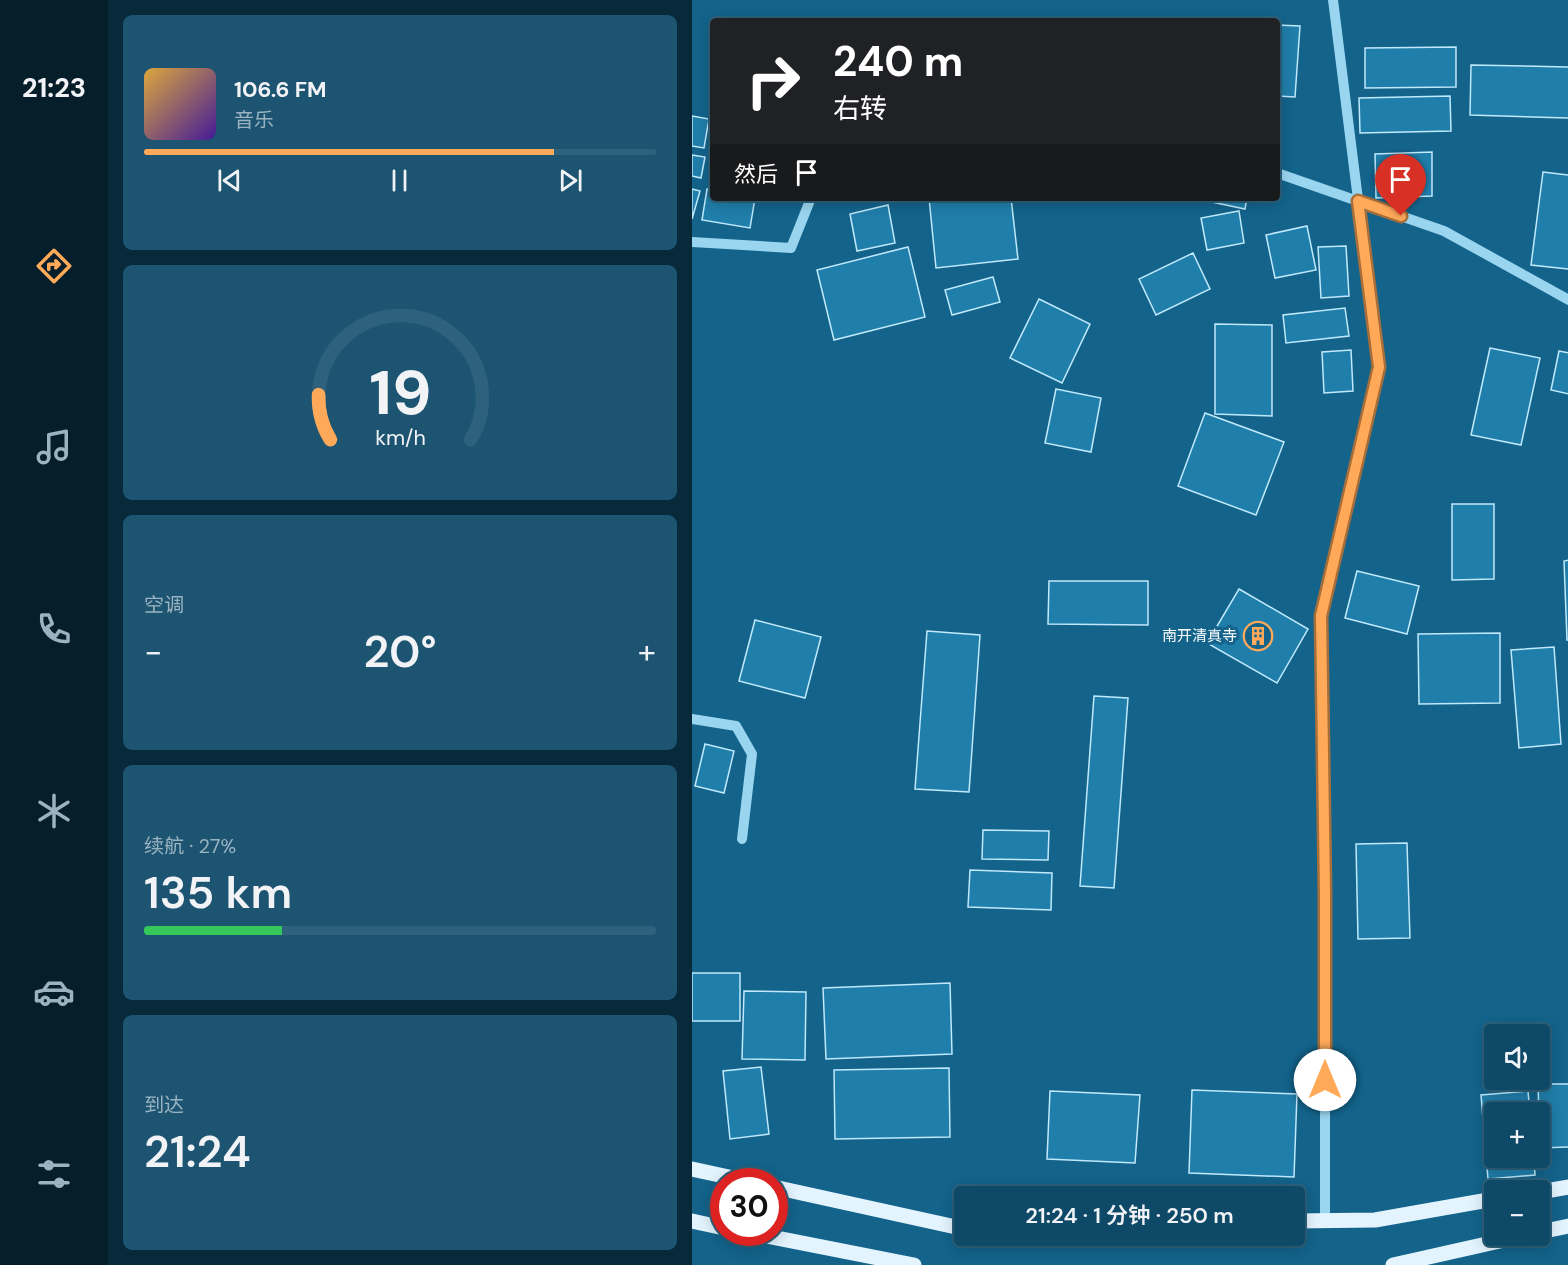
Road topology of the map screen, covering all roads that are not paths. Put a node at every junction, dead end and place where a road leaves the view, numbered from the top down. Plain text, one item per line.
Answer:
1 (1333, 0) edge
2 (1280, 173) edge
3 (810, 201) edge
4 (1358, 201) junction
5 (692, 242) edge
6 (1568, 300) edge
7 (692, 719) edge
8 (742, 839) dead end
9 (692, 1169) edge
10 (710, 1173) edge
11 (1568, 1187) edge
12 (788, 1190) edge
13 (1550, 1190) edge
14 (1484, 1201) edge
15 (692, 1221) edge
16 (1305, 1221) edge
17 (1325, 1221) junction
18 (710, 1225) edge
19 (1568, 1226) edge
20 (954, 1227) edge
21 (1550, 1230) edge
22 (788, 1240) edge
23 (1484, 1244) edge
24 (914, 1265) edge
25 (1392, 1265) edge

1 - 4 street
2 - 4 street
3 - 5 street
4 - 6 street
4 - 17 street
7 - 8 street
9 - 10 main road
11 - 13 main road
12 - 20 main road
14 - 17 main road
15 - 18 main road
16 - 17 main road
19 - 21 main road
22 - 24 main road
23 - 25 main road

